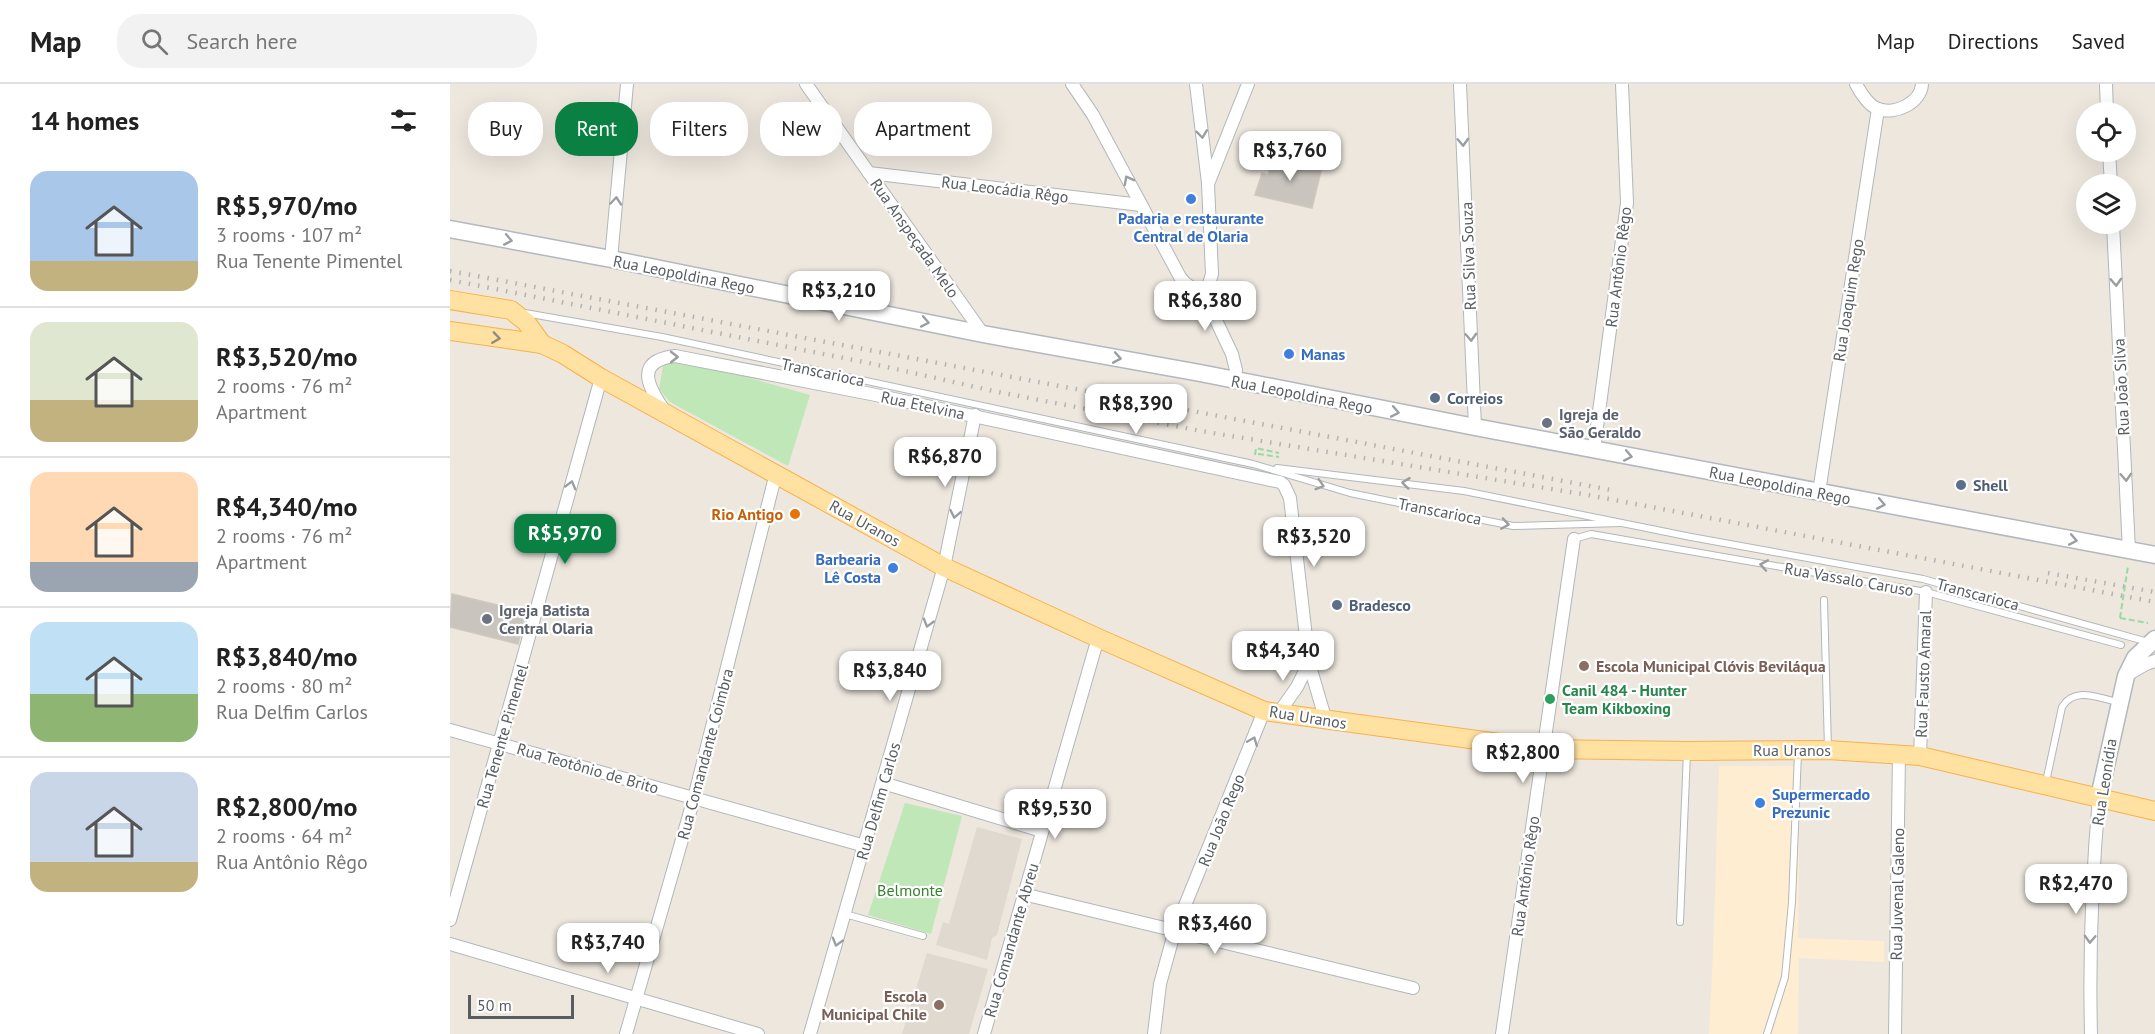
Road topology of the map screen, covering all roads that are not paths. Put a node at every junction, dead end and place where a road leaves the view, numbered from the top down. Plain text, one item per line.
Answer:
1 (627, 84) edge
2 (806, 84) edge
3 (1072, 84) edge
4 (1196, 84) edge
5 (1248, 84) edge
6 (1460, 84) edge
7 (1622, 84) edge
8 (1856, 84) edge
9 (1922, 84) edge
10 (2106, 84) edge
11 (2107, 102) edge
12 (1878, 109) junction
13 (869, 173) junction
14 (1208, 184) junction
15 (1141, 205) junction
16 (450, 229) edge
17 (2113, 234) edge
18 (611, 259) junction
19 (1205, 297) junction
20 (450, 302) edge
21 (511, 310) junction
22 (450, 332) edge
23 (983, 334) junction
24 (542, 344) junction
25 (601, 378) junction
26 (1234, 380) junction
27 (667, 413) junction
28 (975, 415) junction
29 (1475, 427) junction
30 (1594, 449) junction
31 (1264, 467) junction
32 (776, 473) junction
33 (1818, 492) junction
34 (1621, 523) junction
35 (1574, 539) joint
36 (2155, 555) edge
37 (2129, 558) junction
38 (944, 567) junction
39 (1926, 592) junction
40 (1824, 600) dead end
41 (2152, 637) edge
42 (1098, 638) junction
43 (2121, 645) dead end
44 (2155, 661) edge
45 (1310, 663) junction
46 (2126, 676) junction
47 (2119, 702) junction
48 (1271, 712) junction
49 (1326, 721) junction
50 (450, 730) edge
51 (500, 744) junction
52 (1544, 749) junction
53 (1798, 750) junction
54 (1828, 750) junction
55 (1687, 752) junction
56 (1899, 753) junction
57 (1920, 756) junction
58 (883, 783) junction
59 (2045, 785) junction
60 (2098, 797) junction
61 (694, 798) junction
62 (2155, 811) edge
63 (1042, 831) junction
64 (865, 846) junction
65 (1023, 894) junction
66 (845, 914) junction
67 (450, 920) edge
68 (1680, 922) dead end
69 (1175, 930) junction
70 (923, 936) dead end
71 (450, 944) edge
72 (1413, 988) dead end
73 (637, 998) junction
74 (626, 1034) edge
75 (758, 1034) edge
76 (810, 1034) edge
77 (984, 1034) edge
78 (1154, 1034) edge
79 (1502, 1034) edge
80 (1767, 1034) edge
81 (1895, 1034) edge
82 (2091, 1034) edge

18 -> 1 street
2 - 13 street, Rua Anspeçada Melo
15 -> 3 street
4 -> 14 street
5 - 14 street
6 -> 29 street, Rua Silva Souza
7 - 30 street, Rua Antônio Rêgo
8 - 12 street
9 - 12 street
10 - 11 street
12 - 33 street, Rua Joaquim Rego
13 - 15 street, Rua Leocádia Rêgo
13 - 23 street, Rua Anspeçada Melo
14 - 19 street
15 - 19 street
16 -> 18 main road, Rua Leopoldina Rego
17 -> 37 street, Rua João Silva
18 -> 23 main road, Rua Leopoldina Rego
19 - 26 street
20 - 21 main road
21 - 24 main road
21 - 31 lane, Transcarioca
22 -> 24 main road
23 -> 26 main road, Rua Leopoldina Rego
24 - 25 main road, Rua Uranos
25 - 27 main road, Rua Uranos
51 -> 25 street, Rua Tenente Pimentel
26 -> 29 main road, Rua Leopoldina Rego
27 -> 28 street, Rua Etelvina
27 - 32 main road, Rua Uranos
28 -> 38 street, Rua Delfim Carlos
28 - 45 street, Rua Etelvina
29 - 30 main road, Rua Leopoldina Rego
30 -> 33 main road, Rua Leopoldina Rego
34 -> 31 lane, Transcarioca
31 -> 34 lane, Transcarioca
32 - 38 main road, Rua Uranos
32 - 61 street, Rua Comandante Coimbra
33 -> 37 main road, Rua Leopoldina Rego
34 - 41 lane, Transcarioca
39 -> 35 lane, Rua Vassalo Caruso
35 - 52 street, Rua Antônio Rêgo
36 - 37 main road, Rua Leopoldina Rego
38 - 42 main road, Rua Uranos
38 -> 58 street, Rua Delfim Carlos
39 - 43 lane, Rua Vassalo Caruso
39 - 57 street, Rua Fausto Amaral
40 - 54 lane
41 - 46 main road, Rua Leonídia
42 - 48 main road, Rua Uranos
42 - 63 street, Rua Comandante Abreu
44 - 46 street
45 - 48 street, Rua João Rego
45 - 49 street
46 - 47 main road, Rua Leonídia
47 - 59 lane
47 - 60 main road, Rua Leonídia
48 - 49 main road, Rua Uranos
69 -> 48 street, Rua João Rego
49 - 52 main road, Rua Uranos
50 - 51 street, Rua Teotônio de Brito
51 - 61 street, Rua Teotônio de Brito
51 - 67 street, Rua Tenente Pimentel
52 - 55 main road, Rua Uranos
52 - 79 street, Rua Antônio Rêgo
53 - 54 main road, Rua Uranos
53 - 55 main road, Rua Uranos
53 - 80 lane
54 - 56 main road, Rua Uranos
55 - 68 lane
56 - 57 main road, Rua Uranos
56 - 81 street, Rua Juvenal Galeno
57 - 59 main road, Rua Uranos
58 - 63 street
58 - 64 street, Rua Delfim Carlos
59 - 60 main road, Rua Uranos
60 - 62 main road, Rua Uranos
60 -> 82 street, Rua Leonídia
61 - 64 street, Rua Teotônio de Brito
61 - 73 street, Rua Comandante Coimbra
63 - 65 street, Rua Comandante Abreu
64 - 66 street, Rua Delfim Carlos
65 - 69 street
65 - 77 street, Rua Comandante Abreu
66 - 70 lane
66 -> 76 street, Rua Delfim Carlos
69 - 72 street
69 - 78 street, Rua João Rego
71 - 73 street
73 - 74 street, Rua Comandante Coimbra
73 - 75 street

